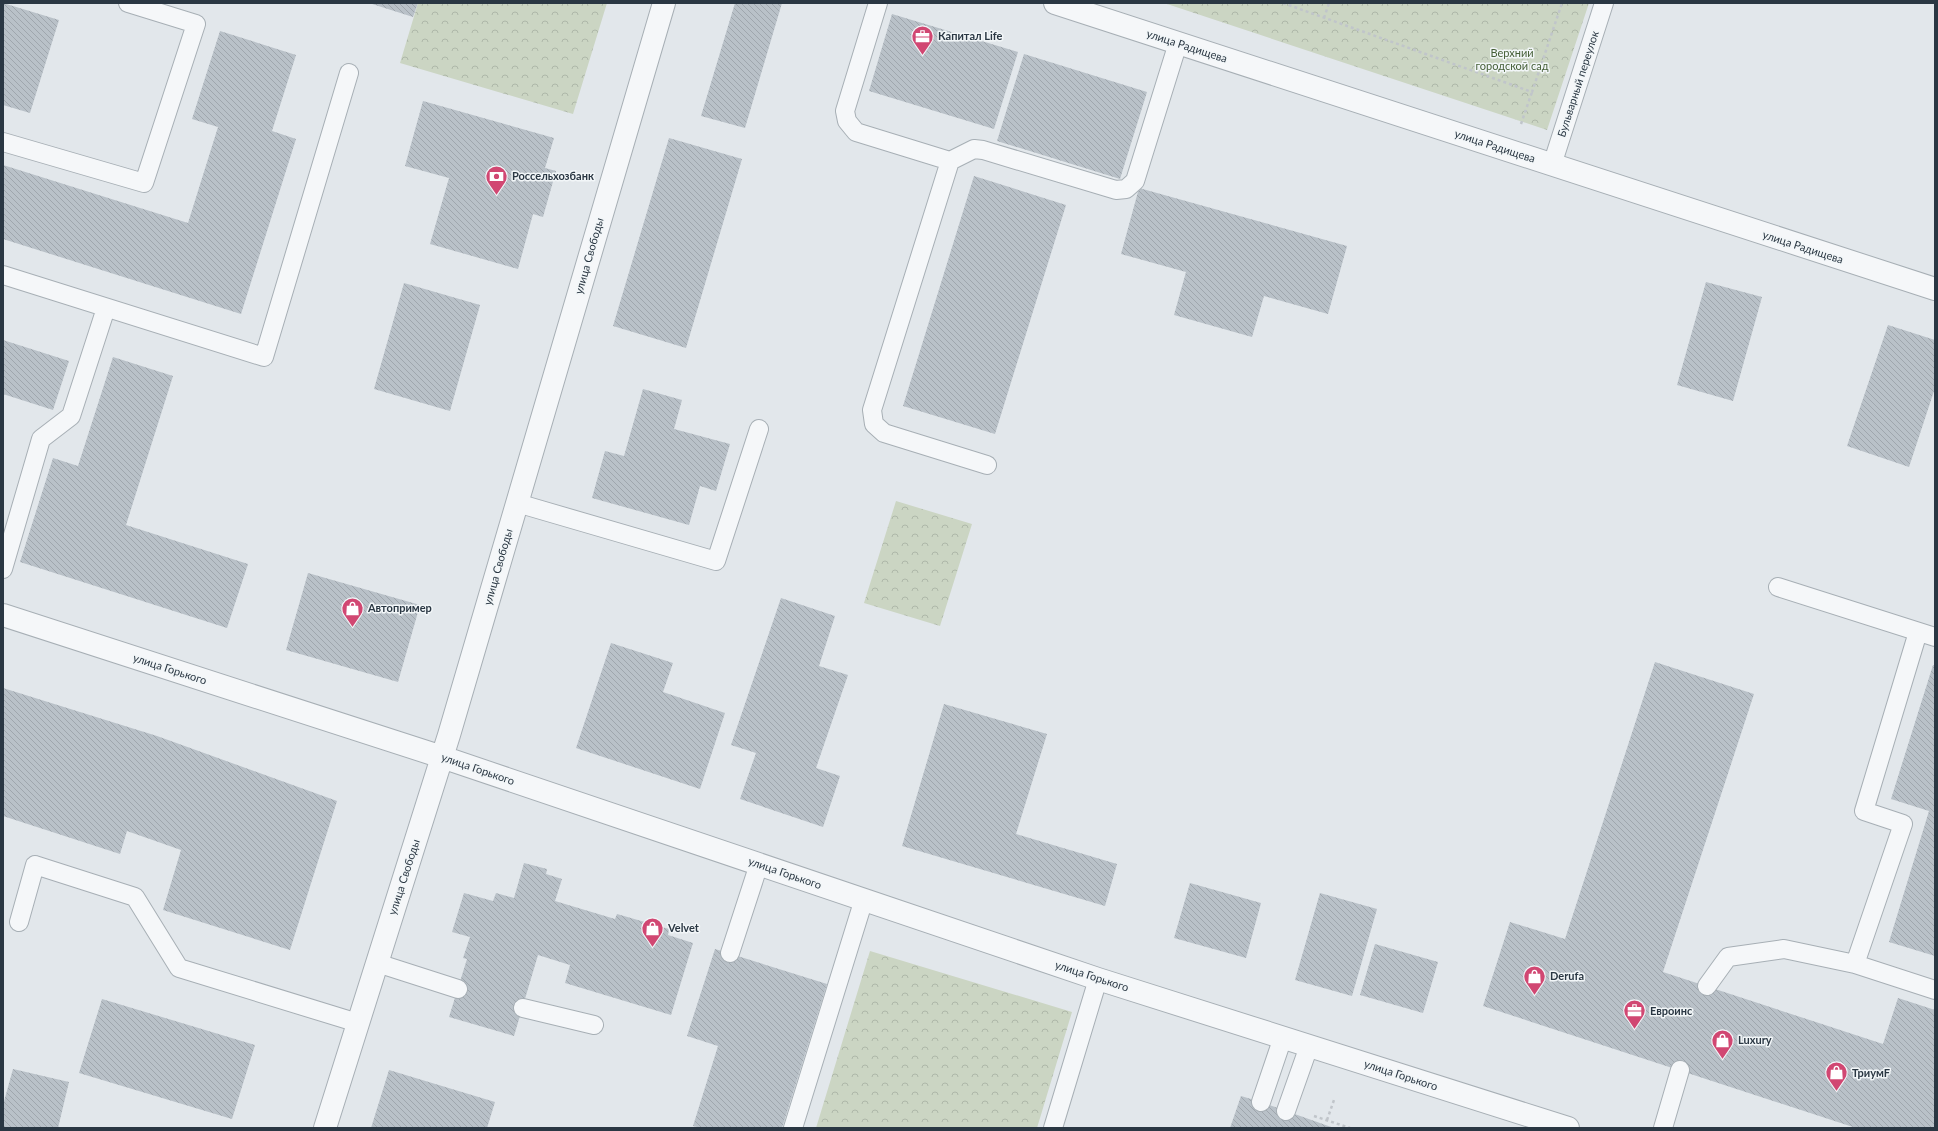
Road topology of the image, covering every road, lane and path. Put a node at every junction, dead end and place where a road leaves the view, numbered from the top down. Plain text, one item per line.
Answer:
1 (128, 3) edge
2 (664, 3) edge
3 (878, 3) edge
4 (1055, 3) edge
5 (1283, 3) edge
6 (1328, 3) edge
7 (1562, 3) edge
8 (1604, 3) edge
9 (1324, 18) junction
10 (1178, 43) junction
11 (349, 73) dead end
12 (3, 142) edge
13 (950, 160) junction
14 (1552, 165) junction
15 (3, 275) edge
16 (1935, 290) edge
17 (106, 308) junction
18 (759, 429) dead end
19 (987, 465) dead end
20 (517, 504) junction
21 (3, 569) edge
22 (1778, 587) dead end
23 (3, 615) edge
24 (1927, 634) edge
25 (442, 757) junction
26 (758, 864) junction
27 (864, 900) junction
28 (19, 922) dead end
29 (730, 953) dead end
30 (377, 963) junction
31 (1855, 964) junction
32 (1098, 979) junction
33 (1707, 986) dead end
34 (458, 989) dead end
35 (1935, 990) edge
36 (523, 1008) dead end
37 (358, 1023) junction
38 (594, 1025) dead end
39 (1283, 1037) junction
40 (1308, 1046) junction
41 (1680, 1070) dead end
42 (1334, 1100) dead end
43 (1261, 1102) dead end
44 (1286, 1111) dead end
45 (1327, 1120) dead end
46 (325, 1128) edge
47 (793, 1128) edge
48 (1053, 1128) edge
49 (1568, 1128) edge
50 (1662, 1128) edge

1 - 12 lane
2 - 20 street, улица Свободы
3 - 13 lane
4 - 10 street, улица Радищева
5 - 9 path
6 - 9 path
7 - 9 path
8 - 14 lane, Бульварный переулок
10 - 13 lane
10 - 14 street, улица Радищева
11 - 17 lane
13 - 19 lane
14 - 16 street, улица Радищева
15 - 17 lane
17 - 21 lane
18 - 20 lane
20 - 25 street, улица Свободы
22 - 24 lane
23 - 25 street, улица Горького
24 - 31 lane
25 - 26 street, улица Горького
25 - 30 street, улица Свободы
26 - 27 street, улица Горького
26 - 29 lane
27 - 32 street, улица Горького
27 - 47 lane
28 - 37 lane
30 - 34 lane
30 - 37 street, улица Свободы
31 - 33 lane
31 - 35 lane
32 - 39 street, улица Горького
32 - 48 lane
36 - 38 lane
37 - 46 street, улица Свободы
39 - 40 street, улица Горького
39 - 43 lane
40 - 44 lane
40 - 49 street, улица Горького
41 - 50 lane
42 - 45 path

